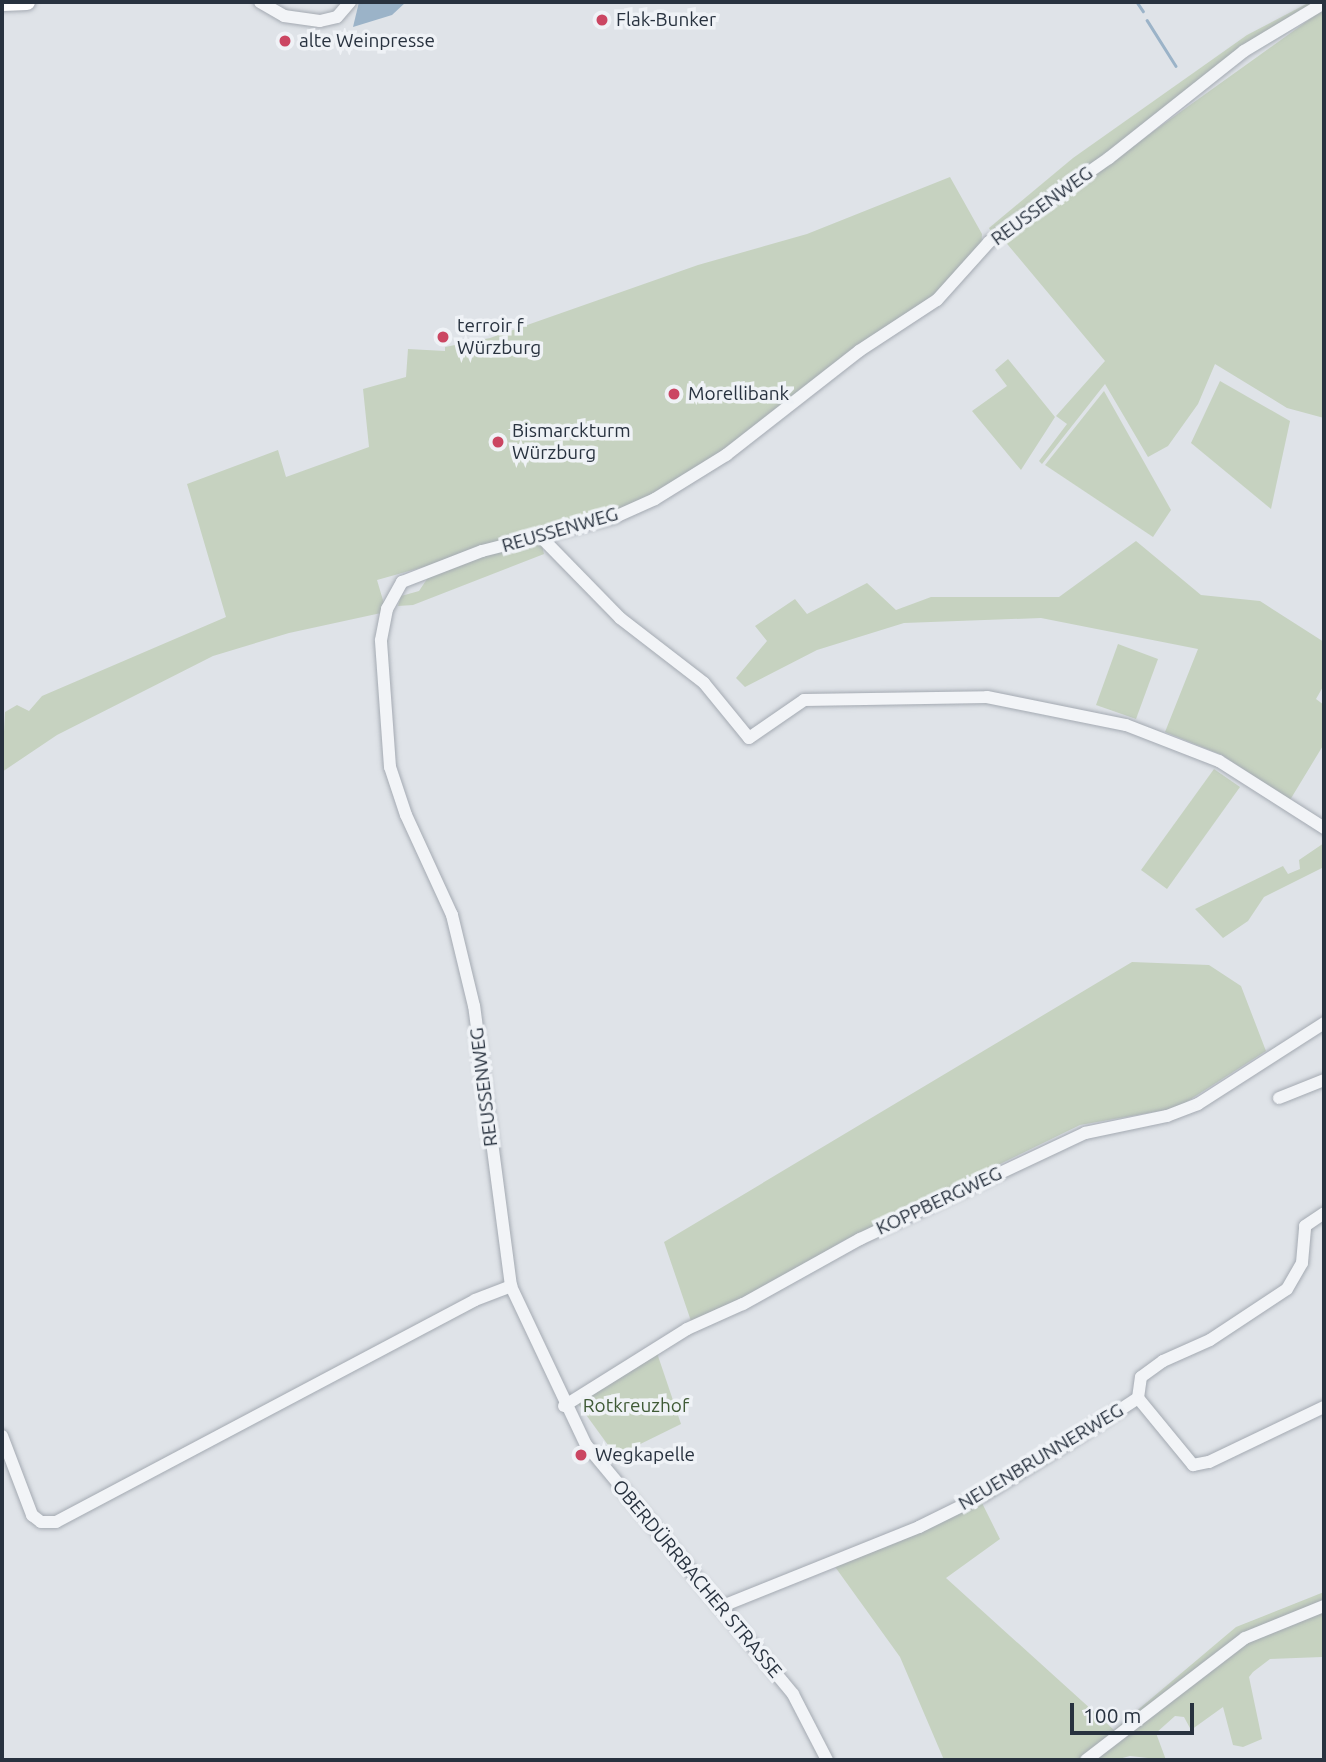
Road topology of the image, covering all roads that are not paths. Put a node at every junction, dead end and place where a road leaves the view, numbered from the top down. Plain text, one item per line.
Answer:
1 (27, 2) edge
2 (260, 2) edge
3 (2, 3) edge
4 (1324, 3) edge
5 (347, 5) edge
6 (541, 537) junction
7 (1324, 828) edge
8 (1324, 1023) edge
9 (1324, 1080) edge
10 (1279, 1098) dead end
11 (1324, 1213) edge
12 (510, 1286) junction
13 (1138, 1398) junction
14 (564, 1406) junction
15 (1324, 1407) edge
16 (2, 1436) edge
17 (1324, 1606) edge
18 (720, 1607) junction
19 (827, 1760) edge
20 (1086, 1760) edge

1 - 3 main road
2 - 5 street
4 - 6 street, REUSSENWEG
6 - 7 street
6 - 12 street, REUSSENWEG
8 - 14 street, KOPPBERGWEG
9 - 10 street
11 - 13 street, NEUENBRUNNERWEG
12 - 14 street, OBERDÜRRBACHER STRASSE
12 - 16 street
13 - 15 street
13 - 18 street, NEUENBRUNNERWEG
14 - 18 street, OBERDÜRRBACHER STRASSE
17 - 20 street
18 - 19 street, OBERDÜRRBACHER STRASSE

